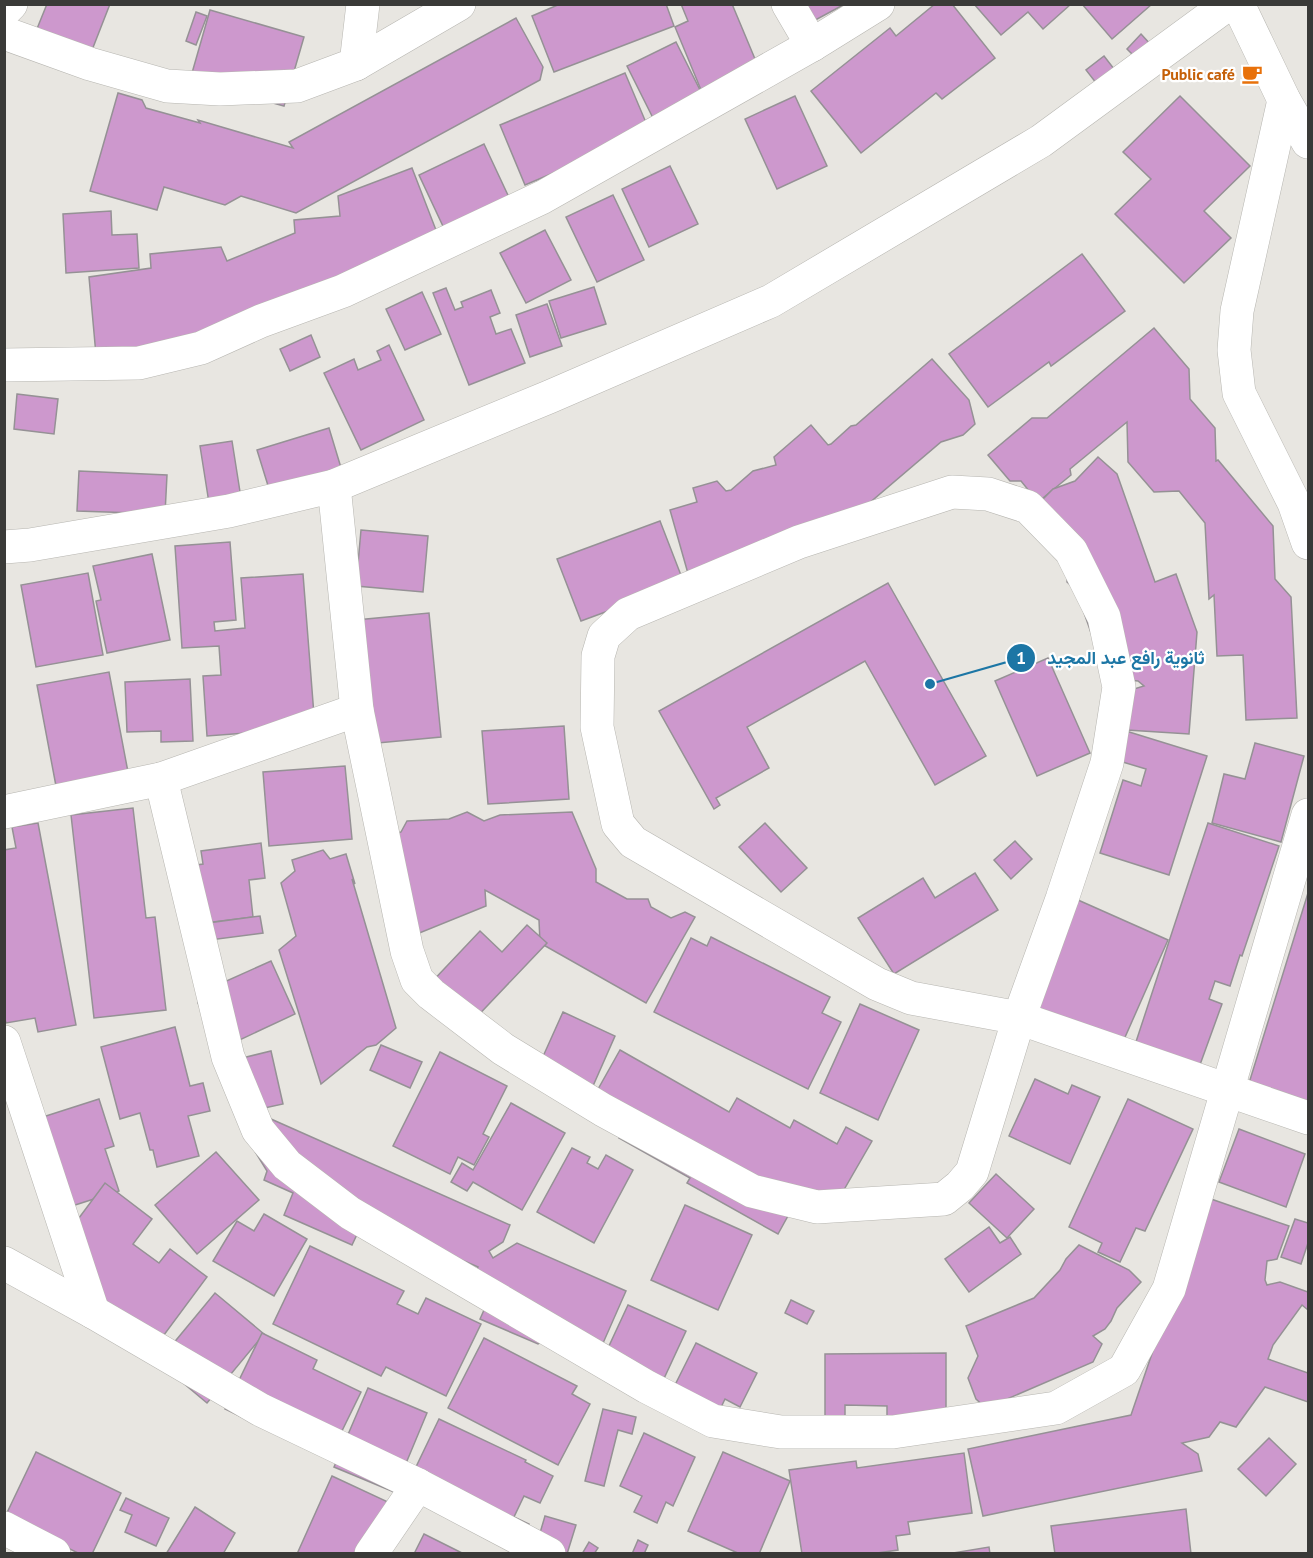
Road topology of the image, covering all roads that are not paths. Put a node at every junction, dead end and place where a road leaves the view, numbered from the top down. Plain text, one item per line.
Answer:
1 (11, 4) edge
2 (363, 4) edge
3 (459, 4) edge
4 (788, 4) edge
5 (878, 4) edge
6 (1228, 4) edge
7 (1238, 4) edge
8 (4, 11) edge
9 (4, 33) edge
10 (812, 45) junction
11 (356, 64) junction
12 (1284, 100) junction
13 (1308, 142) edge
14 (4, 364) edge
15 (334, 486) junction
16 (1308, 543) edge
17 (4, 547) edge
18 (357, 710) junction
19 (161, 779) junction
20 (4, 812) edge
21 (1308, 815) edge
22 (1018, 1018) junction
23 (4, 1042) edge
24 (1229, 1091) junction
25 (1308, 1118) edge
26 (4, 1263) edge
27 (93, 1312) junction
28 (418, 1485) junction
29 (4, 1528) edge
30 (54, 1554) edge
31 (371, 1554) edge
32 (549, 1554) edge

1 - 8 street
2 - 11 street
3 - 11 street
4 - 10 street
5 - 10 street
6 - 15 street
7 - 12 street
9 - 11 street
10 - 14 street
12 - 13 street
12 - 16 street
15 - 17 street
15 - 18 street
18 - 19 street
18 - 22 street
19 - 20 street
19 - 24 street
21 - 24 street
22 - 22 street
22 - 24 street
23 - 27 street
24 - 25 street
26 - 27 street
27 - 28 street
28 - 31 street
28 - 32 street
29 - 30 street

